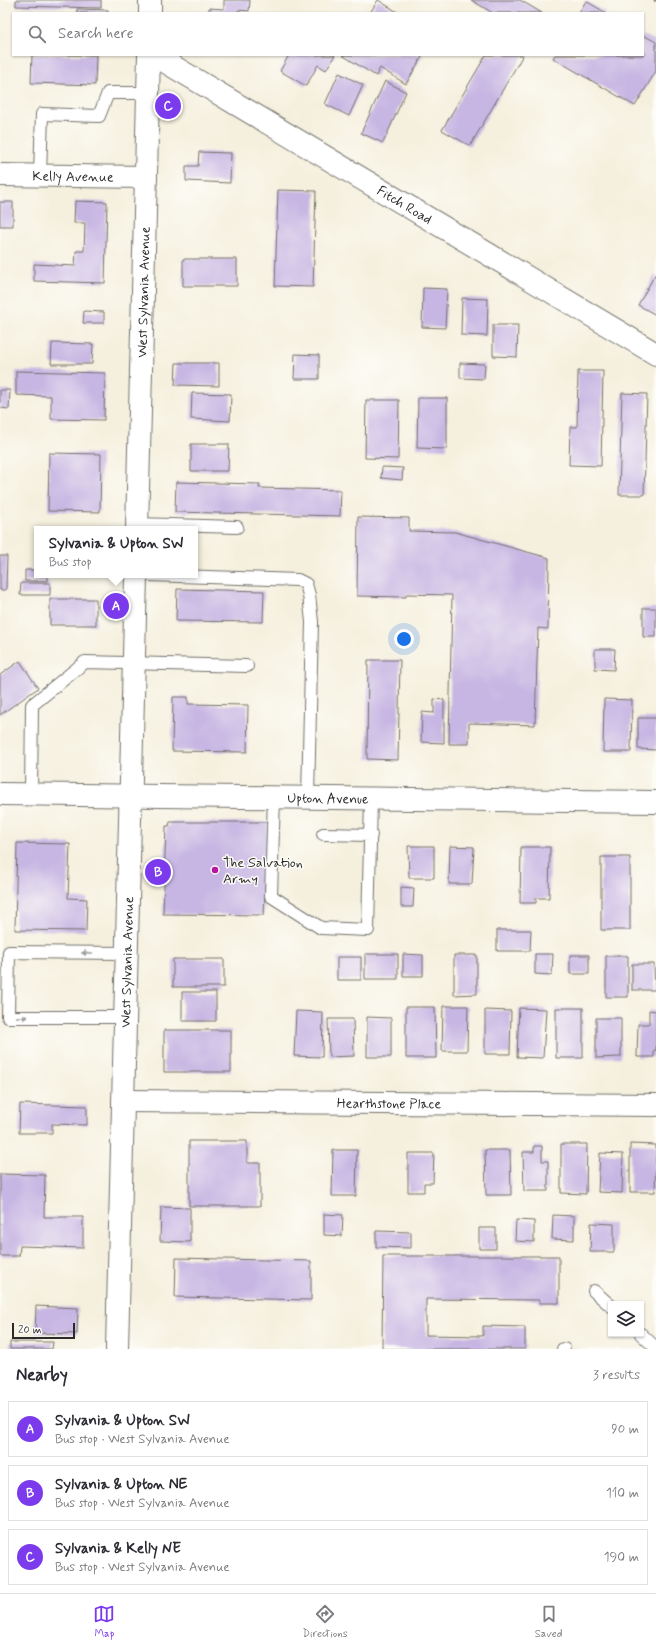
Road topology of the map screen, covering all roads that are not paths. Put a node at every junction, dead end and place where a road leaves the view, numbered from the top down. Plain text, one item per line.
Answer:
1 (150, 0) edge
2 (150, 12) edge
3 (149, 56) edge
4 (156, 56) edge
5 (148, 93) junction
6 (0, 175) edge
7 (40, 175) junction
8 (146, 176) junction
9 (656, 354) edge
10 (137, 526) edge
11 (198, 527) edge
12 (237, 527) dead end
13 (198, 577) edge
14 (136, 578) edge
15 (133, 664) junction
16 (247, 666) dead end
17 (0, 794) edge
18 (30, 794) junction
19 (130, 795) junction
20 (274, 796) junction
21 (308, 797) junction
22 (371, 798) junction
23 (656, 802) edge
24 (323, 834) dead end
25 (371, 835) junction
26 (126, 953) junction
27 (125, 1017) junction
28 (123, 1101) junction
29 (656, 1104) edge
30 (594, 1291) dead end
31 (608, 1303) edge
32 (644, 1337) edge
33 (656, 1348) edge
34 (117, 1349) edge

1 - 2 street
3 - 5 street, West Sylvania Avenue
4 - 9 street, Fitch Road
5 - 7 lane
5 - 8 street, West Sylvania Avenue
6 - 7 street, Kelly Avenue
7 - 8 street, Kelly Avenue
8 - 10 street, West Sylvania Avenue
11 - 12 lane
13 - 21 lane
14 - 15 street, West Sylvania Avenue
15 - 16 lane
15 - 18 lane
15 - 19 street, West Sylvania Avenue
17 - 18 street, Upton Avenue
18 - 19 street, Upton Avenue
19 - 20 street, Upton Avenue
19 - 26 street, West Sylvania Avenue
20 - 21 street, Upton Avenue
20 - 25 lane
21 - 22 street, Upton Avenue
22 - 23 street, Upton Avenue
22 - 25 lane
24 - 25 lane
26 - 27 street, West Sylvania Avenue
26 -> 27 lane
27 - 28 street, West Sylvania Avenue
28 - 29 street, Hearthstone Place
28 - 34 street, West Sylvania Avenue
30 - 31 lane
32 - 33 lane

